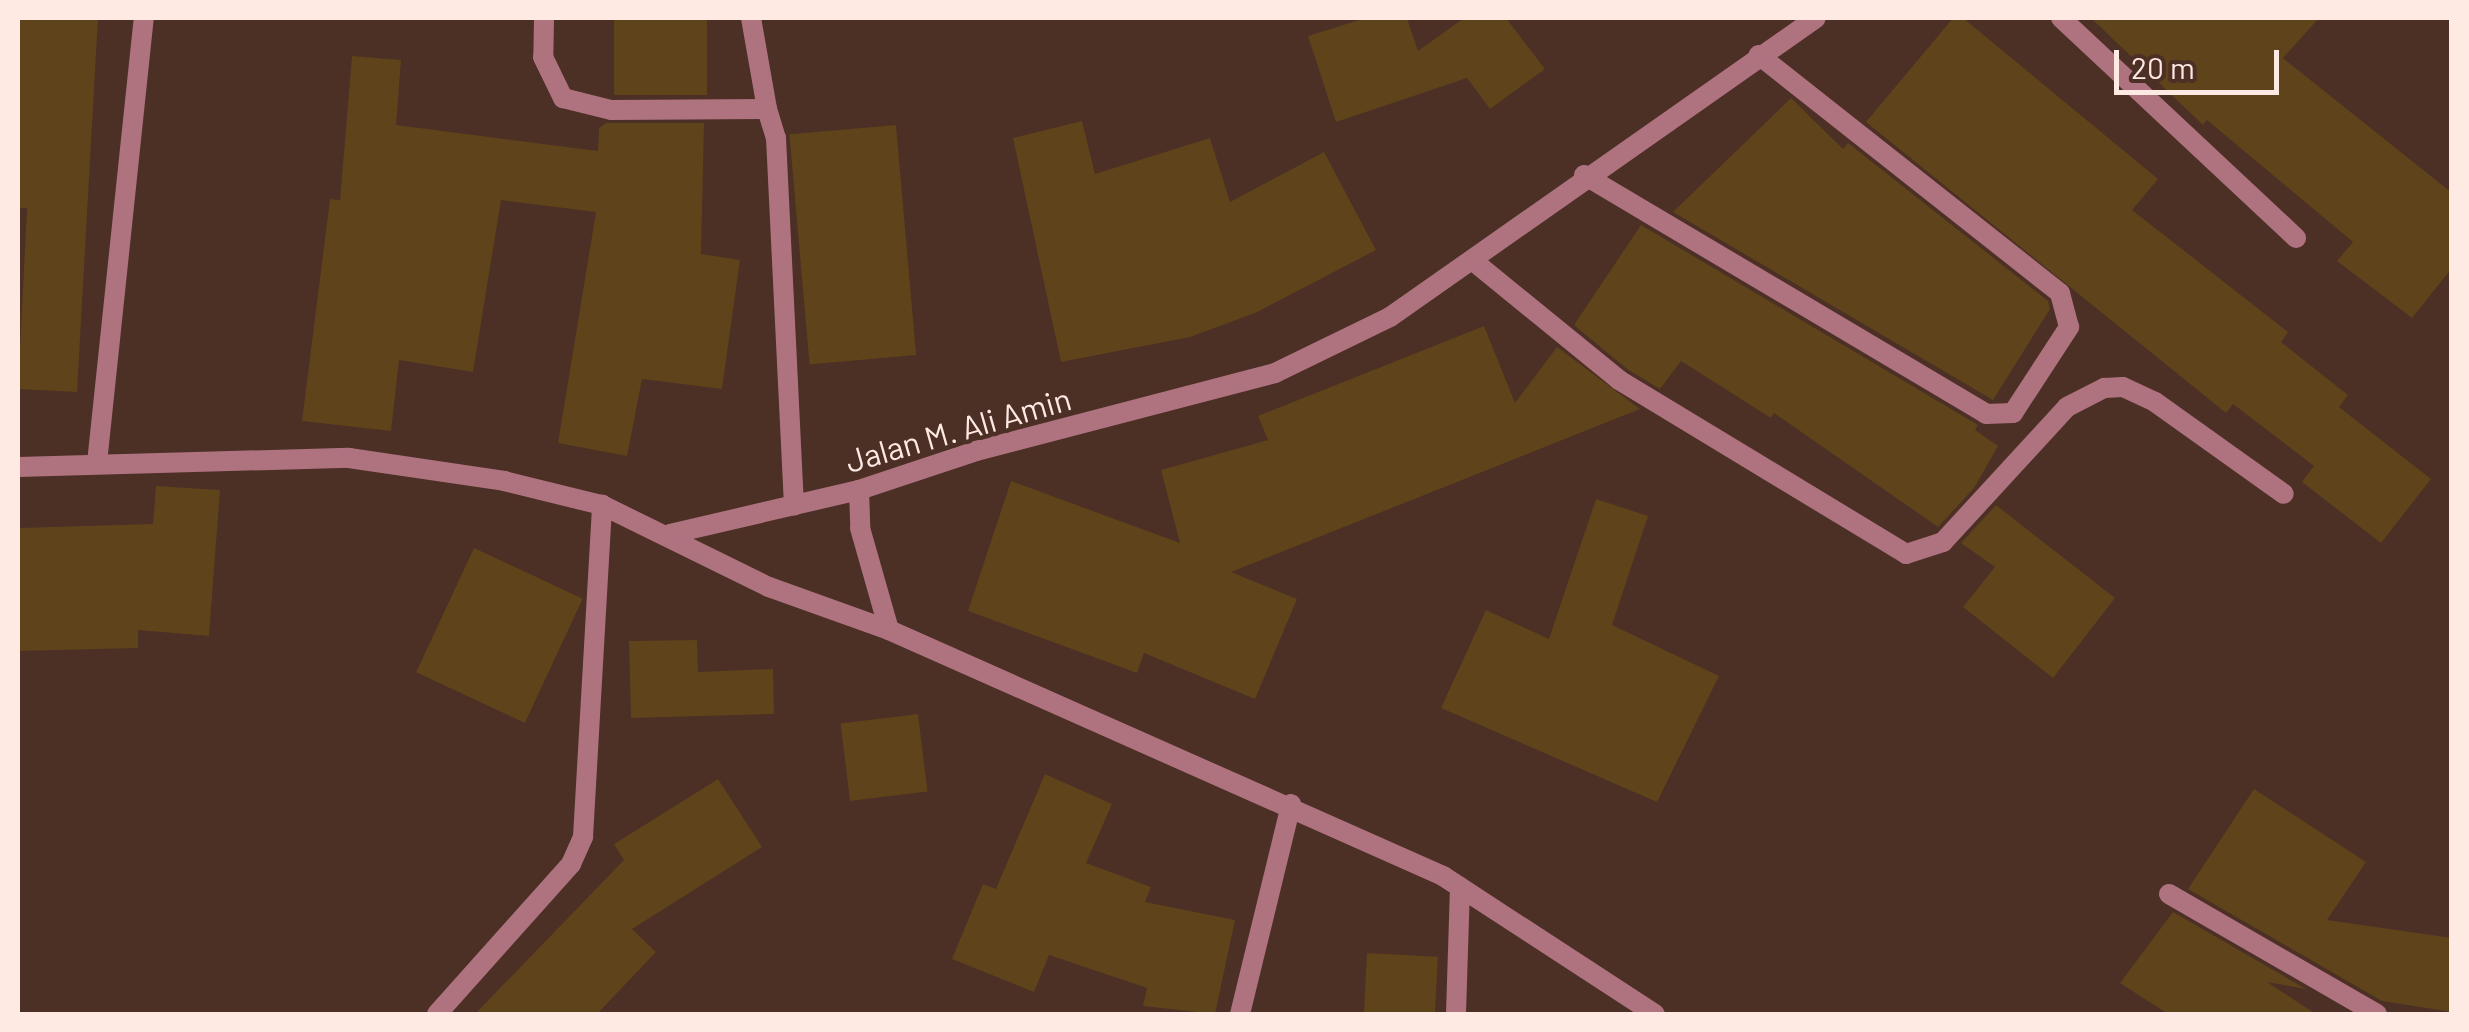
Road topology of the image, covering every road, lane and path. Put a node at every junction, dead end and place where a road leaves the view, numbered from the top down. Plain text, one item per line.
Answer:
1 (144, 18) edge
2 (544, 18) edge
3 (751, 18) edge
4 (1816, 18) edge
5 (2061, 18) edge
6 (1758, 54) junction
7 (767, 109) junction
8 (1584, 175) junction
9 (2296, 238) dead end
10 (1472, 260) junction
11 (96, 463) junction
12 (18, 468) edge
13 (859, 490) junction
14 (2284, 494) dead end
15 (602, 505) junction
16 (794, 506) junction
17 (670, 534) junction
18 (889, 630) junction
19 (1291, 804) junction
20 (1460, 887) junction
21 (2169, 894) dead end
22 (438, 1014) edge
23 (1240, 1014) edge
24 (1456, 1014) edge
25 (1656, 1014) edge
26 (2377, 1014) edge

1 - 11 street
2 - 7 street
3 - 7 street
4 - 6 street, Jalan M. Ali Amin
5 - 9 street
6 - 8 street, Jalan M. Ali Amin
6 - 8 street
7 - 16 street
8 - 10 street, Jalan M. Ali Amin
10 - 13 street, Jalan M. Ali Amin
10 - 14 street
11 - 12 street
11 - 15 street
13 - 16 street, Jalan M. Ali Amin
13 - 18 street
15 - 17 street
15 - 22 street
16 - 17 street, Jalan M. Ali Amin
17 - 18 street
18 - 19 street
19 - 20 street
19 - 23 street
20 - 24 street
20 - 25 street
21 - 26 street

